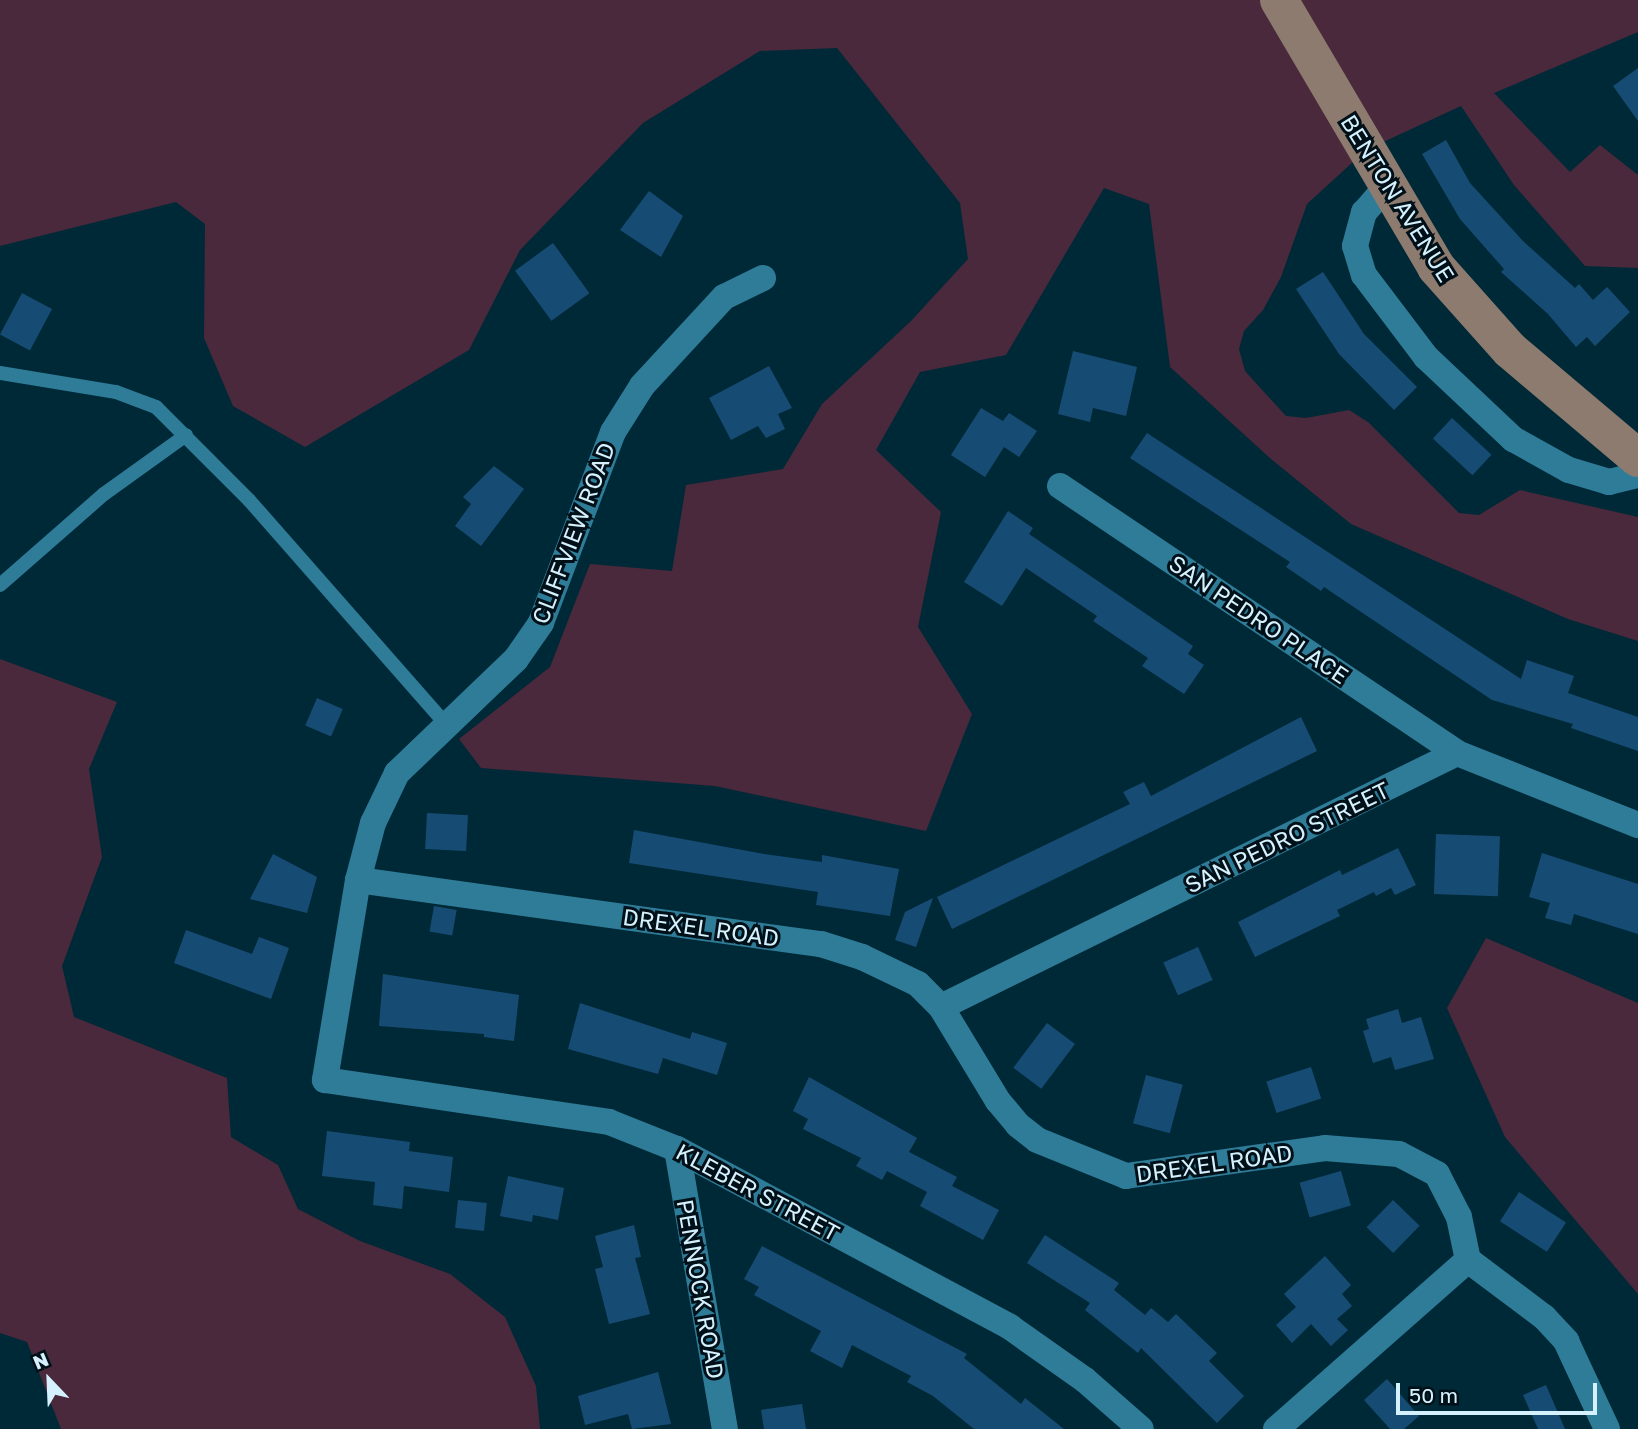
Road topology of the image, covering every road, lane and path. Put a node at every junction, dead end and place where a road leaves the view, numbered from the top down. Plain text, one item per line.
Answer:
1 (1279, 0) edge
2 (1387, 186) junction
3 (763, 278) dead end
4 (0, 373) edge
5 (186, 435) junction
6 (1638, 458) edge
7 (1638, 475) edge
8 (1060, 486) dead end
9 (0, 585) edge
10 (446, 724) junction
11 (1457, 752) junction
12 (1638, 825) edge
13 (358, 880) junction
14 (941, 1007) junction
15 (325, 1080) joint
16 (677, 1149) junction
17 (1468, 1260) junction
18 (725, 1429) edge
19 (1141, 1429) edge
20 (1276, 1429) edge
21 (1607, 1429) edge

1 - 2 main road, BENTON AVENUE
2 - 6 main road, BENTON AVENUE
2 - 7 street
3 - 10 street, CLIFFVIEW ROAD
4 - 5 lane
5 - 9 lane
5 - 10 lane
8 - 11 street, SAN PEDRO PLACE
10 - 13 street, CLIFFVIEW ROAD
11 - 12 street
11 - 14 street, SAN PEDRO STREET
13 - 14 street, DREXEL ROAD
13 - 15 street, CLIFFVIEW ROAD
14 - 17 street, DREXEL ROAD
15 - 16 street, KLEBER STREET
16 - 18 street, PENNOCK ROAD
16 - 19 street, KLEBER STREET
17 - 20 street
17 - 21 street

